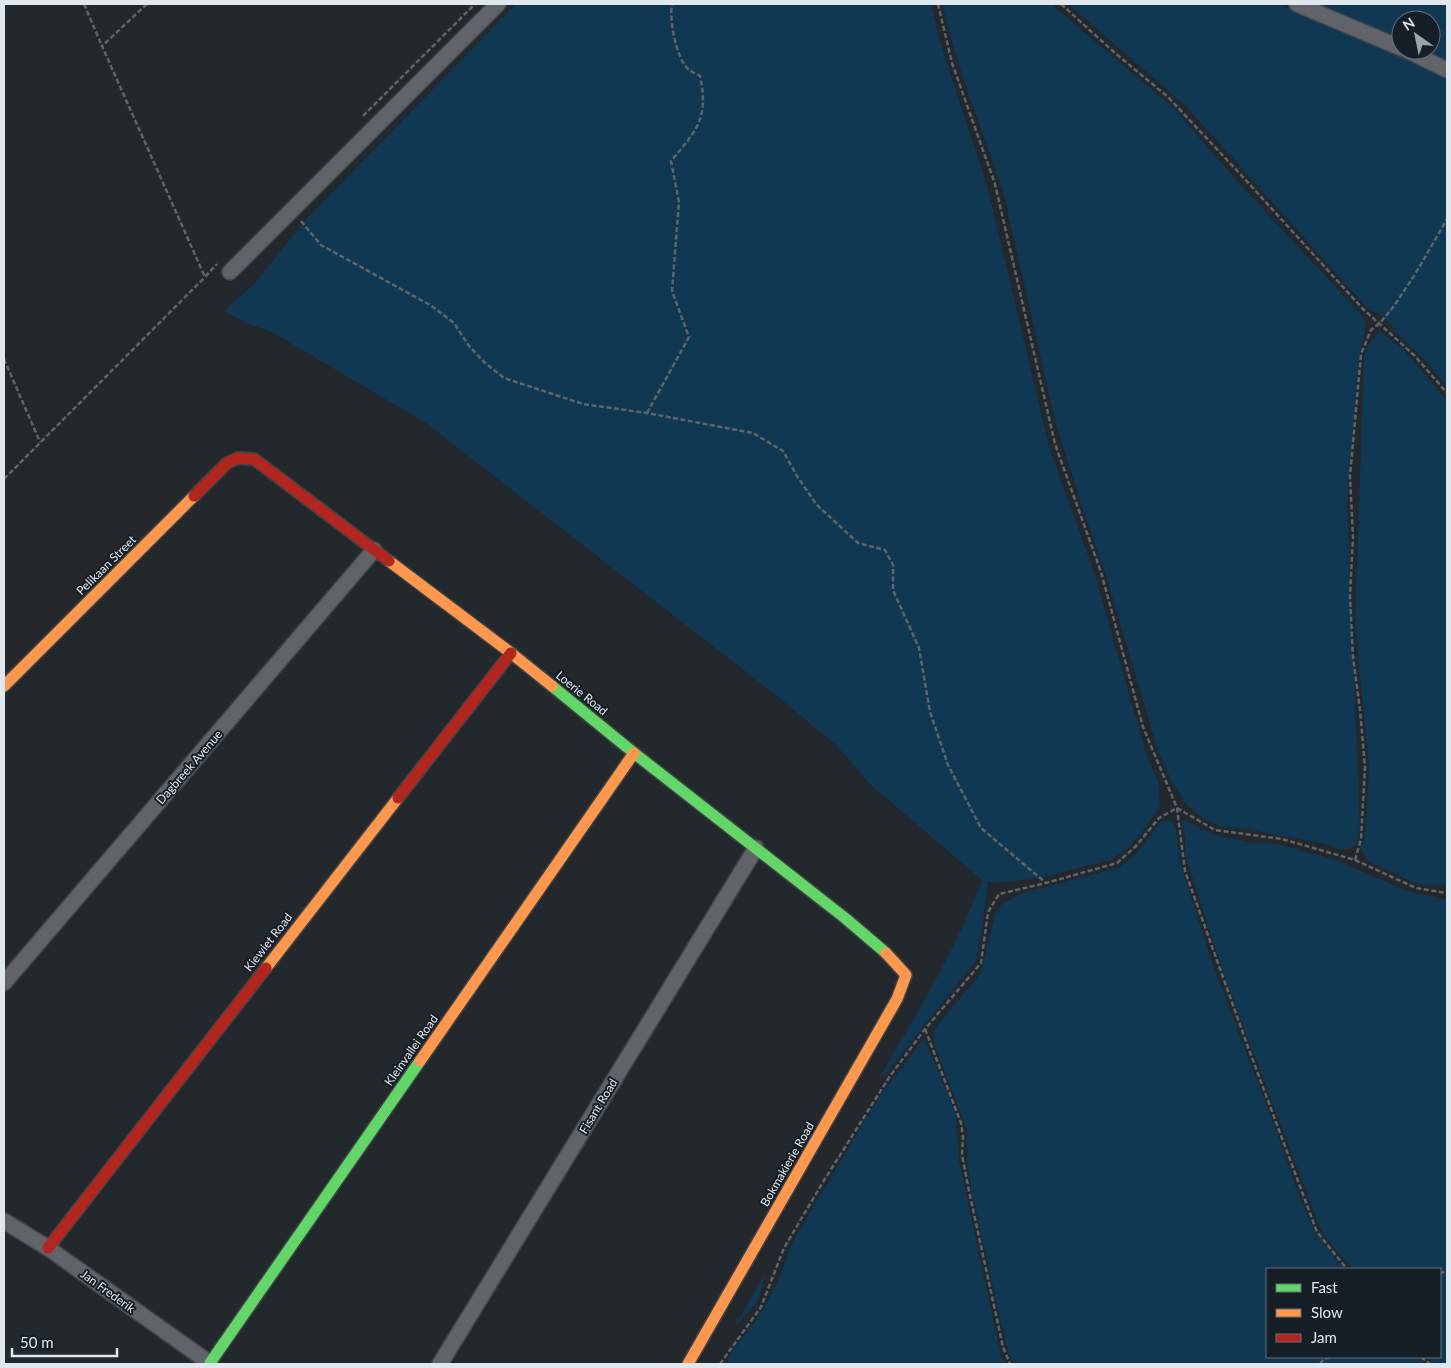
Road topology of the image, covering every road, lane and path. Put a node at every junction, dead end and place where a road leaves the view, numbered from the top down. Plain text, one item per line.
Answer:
1 (84, 4) edge
2 (147, 4) edge
3 (474, 4) edge
4 (498, 4) edge
5 (672, 4) edge
6 (938, 4) edge
7 (1061, 4) edge
8 (1297, 4) edge
9 (1391, 44) edge
10 (102, 46) junction
11 (1426, 60) edge
12 (1447, 70) edge
13 (357, 123) dead end
14 (293, 209) junction
15 (1447, 219) edge
16 (224, 267) joint
17 (205, 277) junction
18 (1380, 323) junction
19 (4, 358) edge
20 (1447, 393) edge
21 (647, 413) junction
22 (40, 442) junction
23 (227, 464) joint
24 (4, 479) edge
25 (374, 550) junction
26 (511, 653) junction
27 (4, 686) edge
28 (634, 753) junction
29 (1177, 808) junction
30 (756, 848) junction
31 (1354, 860) junction
32 (1046, 883) junction
33 (1447, 893) edge
34 (906, 975) joint
35 (4, 983) edge
36 (925, 1029) junction
37 (4, 1221) edge
38 (48, 1248) junction
39 (1346, 1268) edge
40 (210, 1364) edge
41 (440, 1364) edge
42 (688, 1364) edge
43 (720, 1364) edge
44 (1010, 1364) edge

1 - 10 path
2 - 10 path
3 - 13 path
4 - 14 street
5 - 21 path
6 - 29 path
7 - 18 path
8 - 9 street
10 - 17 path
11 - 12 street
14 - 16 street
14 - 21 path
15 - 18 path
16 - 17 path
17 - 22 path
18 - 20 path
18 - 31 path
19 - 22 path
21 - 32 path
22 - 24 path
23 - 25 street, Loerie Road
23 - 27 street, Pelikaan Street
25 - 26 street, Loerie Road
25 - 35 street, Dagbreek Avenue
26 - 28 street, Loerie Road
26 - 38 street, Kiewiet Road
28 - 30 street, Loerie Road
28 - 40 street, Kleinvallei Road
29 - 31 path
29 - 32 path
29 - 39 path
30 - 34 street, Loerie Road
30 - 41 street, Fisant Road
31 - 33 path
32 - 36 path
34 - 42 street, Bokmakierie Road
36 - 43 path
36 - 44 path
37 - 38 street, Jan Frederik
38 - 40 street, Jan Frederik

